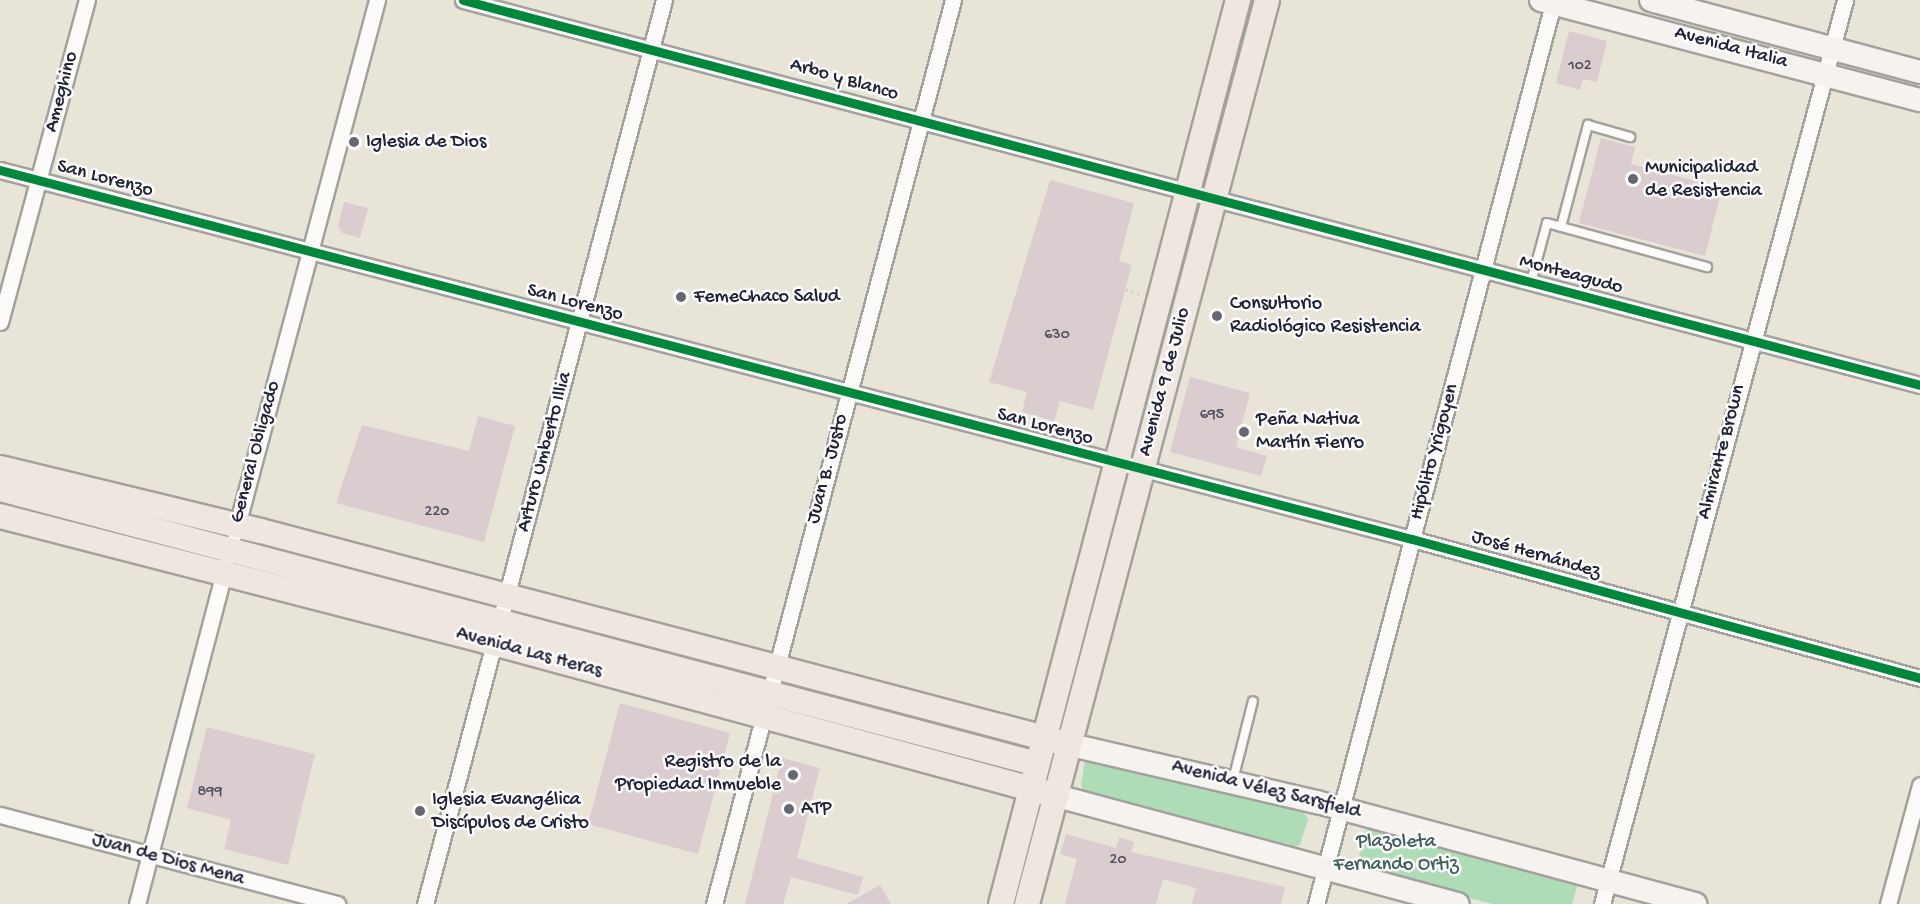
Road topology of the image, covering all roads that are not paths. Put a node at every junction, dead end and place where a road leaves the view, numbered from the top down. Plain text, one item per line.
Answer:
1 (87, 0) edge
2 (377, 0) edge
3 (463, 0) edge
4 (664, 0) edge
5 (953, 0) edge
6 (1238, 0) edge
7 (1266, 0) edge
8 (1651, 0) edge
9 (1845, 0) edge
10 (1550, 1) edge
11 (653, 46) junction
12 (1832, 49) junction
13 (1920, 72) edge
14 (1825, 74) junction
15 (1920, 100) edge
16 (920, 120) junction
17 (1630, 137) dead end
18 (0, 170) edge
19 (39, 180) junction
20 (1186, 195) junction
21 (1213, 202) junction
22 (1561, 227) junction
23 (309, 250) junction
24 (1707, 267) dead end
25 (1483, 270) junction
26 (1531, 282) junction
27 (0, 322) edge
28 (579, 323) junction
29 (1752, 342) junction
30 (1920, 385) edge
31 (849, 393) junction
32 (1118, 465) junction
33 (0, 468) edge
34 (1141, 472) junction
35 (0, 489) edge
36 (0, 516) edge
37 (237, 525) junction
38 (1412, 539) junction
39 (227, 562) junction
40 (504, 608) junction
41 (1680, 614) junction
42 (494, 643) junction
43 (773, 669) junction
44 (1920, 678) edge
45 (768, 694) junction
46 (1253, 701) dead end
47 (762, 718) junction
48 (1044, 740) junction
49 (1067, 744) junction
50 (1037, 764) junction
51 (1232, 781) junction
52 (1920, 785) edge
53 (1032, 789) junction
54 (1057, 796) junction
55 (1340, 808) junction
56 (0, 815) edge
57 (149, 856) junction
58 (1326, 869) junction
59 (1608, 882) junction
60 (136, 904) edge
61 (337, 904) edge
62 (425, 904) edge
63 (714, 904) edge
64 (1001, 904) edge
65 (1028, 904) edge
66 (1316, 904) edge
67 (1458, 904) edge
68 (1602, 904) edge
69 (1695, 904) edge
70 (1888, 904) edge

1 - 19 street, Ameghino
2 - 23 street, General Obligado
3 - 11 street, Arbo y Blanco
4 - 11 street, Arturo Umberto Illia
5 - 16 street, Juan B. Justo
6 - 20 main road, Avenida 9 de Julio
7 - 21 main road, Avenida 9 de Julio
8 - 12 main road, Avenida Italia
9 - 12 street, Almirante Brown
10 - 14 main road, Avenida Italia
10 - 25 street, Hipólito Yrigoyen
11 - 16 street, Arbo y Blanco
11 - 28 street, Arturo Umberto Illia
12 - 13 main road, Avenida Italia
12 - 14 street, Almirante Brown
14 - 15 main road, Avenida Italia
14 - 29 street, Almirante Brown
16 - 20 street, Arbo y Blanco
16 - 31 street, Juan B. Justo
17 - 22 lane
18 - 19 street, San Lorenzo
19 - 23 street, San Lorenzo
19 - 27 street, Ameghino
20 - 21 street, Arbo y Blanco
20 - 32 main road, Avenida 9 de Julio
21 - 25 street, Monteagudo
21 - 34 main road, Avenida 9 de Julio
22 - 24 lane
22 - 26 lane
23 - 28 street, San Lorenzo
23 - 37 street, General Obligado
25 - 26 street, Monteagudo
25 - 38 street, Hipólito Yrigoyen
26 - 29 street, Monteagudo
28 - 31 street, San Lorenzo
28 - 40 street, Arturo Umberto Illia
29 - 30 street, Monteagudo
29 - 41 street, Almirante Brown
31 - 32 street, San Lorenzo
31 - 43 street, Juan B. Justo
32 - 34 street, San Lorenzo
32 - 48 main road, Avenida 9 de Julio
33 - 37 main road, Avenida Las Heras
34 - 38 street, José Hernández
34 - 49 main road, Avenida 9 de Julio
35 - 39 main road, Avenida Las Heras
36 - 39 main road, Avenida Las Heras
37 - 39 street, General Obligado
37 - 40 main road, Avenida Las Heras
38 - 41 street, José Hernández
38 - 55 street, Hipólito Yrigoyen
39 - 40 main road, Avenida Las Heras
39 - 42 main road, Avenida Las Heras
39 - 57 street, General Obligado
40 - 42 street, Arturo Umberto Illia
40 - 43 main road, Avenida Las Heras
40 - 45 main road, Avenida Las Heras
41 - 44 street, José Hernández
41 - 59 street, Almirante Brown
42 - 47 main road, Avenida Las Heras
42 - 62 street, Arturo Umberto Illia
43 - 45 street, Juan B. Justo
43 - 48 main road, Avenida Las Heras
45 - 47 street, Juan B. Justo
45 - 50 main road, Avenida Las Heras
46 - 51 lane
47 - 53 main road, Avenida Las Heras
47 - 63 street, Juan B. Justo
48 - 49 main road, Avenida Vélez Sarsfield
48 - 50 main road, Avenida 9 de Julio
49 - 51 main road, Avenida Vélez Sarsfield
49 - 54 main road, Avenida 9 de Julio
50 - 53 main road, Avenida 9 de Julio
51 - 55 main road, Avenida Vélez Sarsfield
52 - 70 street
53 - 54 main road, Avenida Las Heras
53 - 64 main road, Avenida 9 de Julio
54 - 58 main road
54 - 65 main road, Avenida 9 de Julio
55 - 58 street, Hipólito Yrigoyen
55 - 59 main road, Avenida Vélez Sarsfield
56 - 57 street, Juan de Dios Mena
57 - 60 street, General Obligado
57 - 61 street, Juan de Dios Mena
58 - 66 street, Hipólito Yrigoyen
58 - 67 main road
59 - 68 street, Almirante Brown
59 - 69 main road, Avenida Vélez Sarsfield

